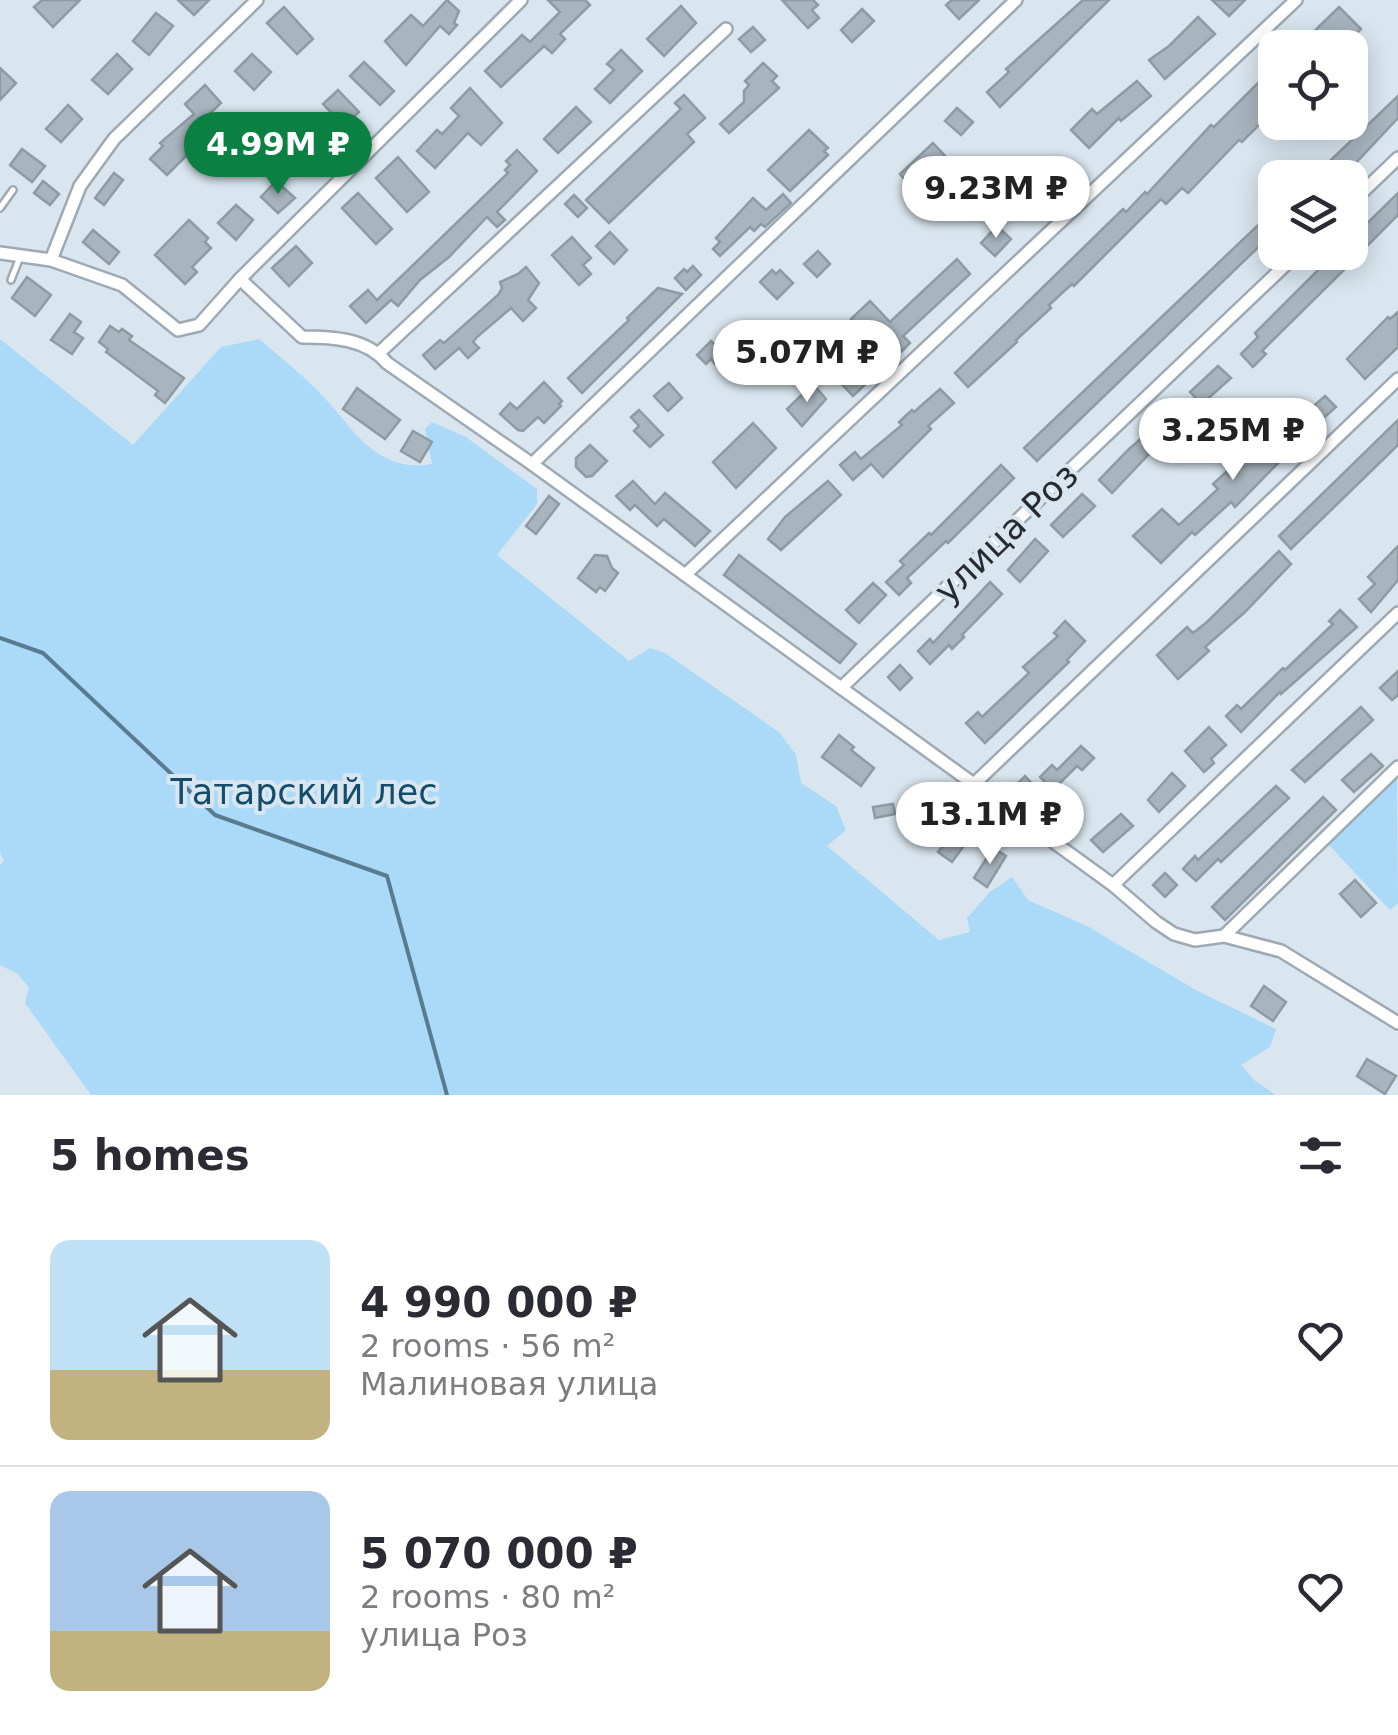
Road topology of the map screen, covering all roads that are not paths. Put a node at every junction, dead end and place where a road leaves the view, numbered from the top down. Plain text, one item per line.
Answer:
1 (257, 0) edge
2 (521, 0) edge
3 (1016, 0) edge
4 (1296, 0) edge
5 (726, 30) dead end
6 (1398, 158) edge
7 (1368, 187) edge
8 (13, 190) dead end
9 (0, 208) edge
10 (0, 253) edge
11 (20, 257) junction
12 (51, 260) junction
13 (1280, 270) edge
14 (11, 280) dead end
15 (240, 280) junction
16 (378, 353) junction
17 (1398, 380) edge
18 (532, 464) junction
19 (685, 575) junction
20 (1398, 614) edge
21 (842, 688) junction
22 (1398, 767) edge
23 (974, 784) junction
24 (1113, 885) junction
25 (1224, 936) junction
26 (1398, 1024) edge

1 - 12 street
2 - 15 street
3 - 18 street
4 - 19 street
5 - 16 street
6 - 7 street
8 - 9 lane
10 - 11 street
11 - 12 street
11 - 14 lane
12 - 15 street
13 - 21 street, улица Роз
15 - 16 street
16 - 18 street
17 - 23 street
18 - 19 street
19 - 21 street
20 - 24 street
21 - 23 street
22 - 25 street
23 - 24 street
24 - 25 street
25 - 26 street

